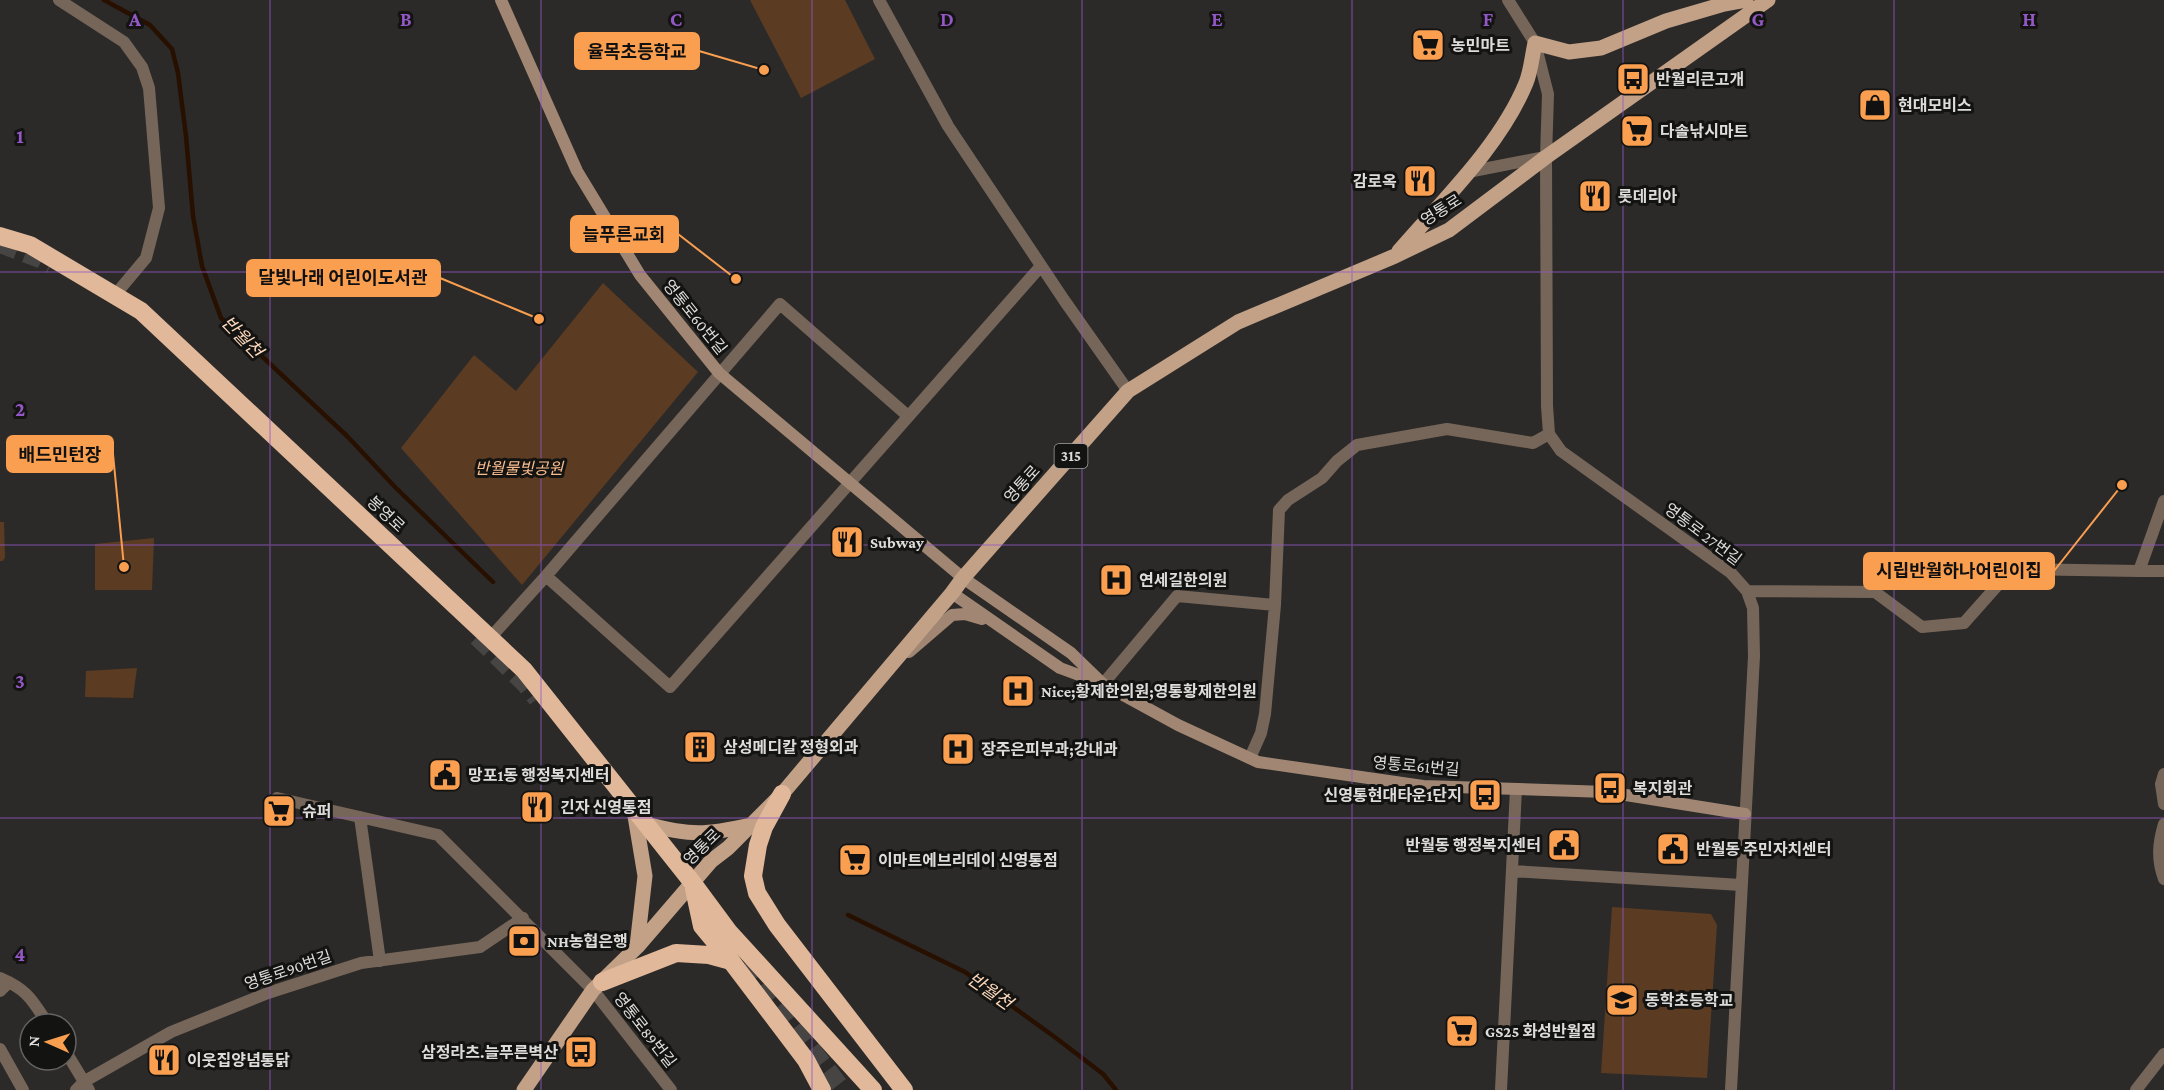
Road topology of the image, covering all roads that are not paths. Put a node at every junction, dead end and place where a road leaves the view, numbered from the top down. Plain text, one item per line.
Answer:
1 (59, 0) edge
2 (501, 0) edge
3 (879, 0) edge
4 (1508, 0) edge
5 (1746, 0) edge
6 (1768, 0) edge
7 (1535, 43) junction
8 (1546, 157) junction
9 (1468, 172) junction
10 (0, 236) edge
11 (1395, 256) junction
12 (1041, 266) junction
13 (115, 296) junction
14 (719, 373) junction
15 (1128, 391) junction
16 (908, 416) junction
17 (1550, 434) junction
18 (1533, 443) junction
19 (1561, 452) junction
20 (850, 482) junction
21 (2164, 501) edge
22 (2139, 571) junction
23 (2164, 571) edge
24 (546, 576) junction
25 (963, 578) junction
26 (1747, 591) junction
27 (952, 593) junction
28 (1275, 605) junction
29 (993, 622) junction
30 (490, 638) junction
31 (890, 664) junction
32 (1103, 684) junction
33 (1250, 759) junction
34 (2164, 774) edge
35 (1516, 789) junction
36 (782, 794) junction
37 (277, 798) dead end
38 (2164, 804) edge
39 (634, 810) junction
40 (1744, 814) junction
41 (360, 817) junction
42 (646, 824) junction
43 (2164, 824) edge
44 (751, 825) junction
45 (1512, 871) junction
46 (2164, 879) edge
47 (692, 882) junction
48 (1741, 885) junction
49 (523, 918) junction
50 (637, 947) junction
51 (380, 961) junction
52 (731, 961) junction
53 (3, 984) edge
54 (597, 986) junction
55 (40, 1012) edge
56 (0, 1049) edge
57 (2164, 1054) edge
58 (76, 1072) edge
59 (84, 1087) edge
60 (23, 1090) edge
61 (524, 1090) edge
62 (671, 1090) edge
63 (822, 1090) edge
64 (873, 1090) edge
65 (904, 1090) edge
66 (1501, 1090) edge
67 (1731, 1090) edge
68 (2136, 1090) edge

1 - 13 street
2 - 14 street, 영통로60번길
3 - 12 street
4 - 7 street, 영통로 27번길
5 - 7 main road
6 - 8 main road, 영통로 / 315
7 - 8 street, 영통로 27번길
7 - 9 main road
8 - 9 street
8 - 11 main road, 영통로 / 315
8 - 17 street, 영통로 27번길
9 - 11 main road
10 - 13 highway, 봉영로
11 - 15 main road, 영통로 / 315
12 - 15 street
12 - 16 street
13 - 30 highway, 봉영로
14 - 16 street
14 - 20 street, 영통로60번길
14 - 24 street
15 - 25 main road, 영통로 / 315
16 - 20 street
17 - 18 street
17 - 19 street, 영통로 27번길
18 - 19 street
18 - 28 street
19 - 26 street, 영통로 27번길
20 - 24 street
20 - 25 street, 영통로60번길
21 - 22 street
22 - 23 street
22 - 26 street
24 - 30 street
25 - 27 main road, 영통로 / 315
25 - 32 street, 영통로60번길
26 - 40 street
27 - 29 street
27 - 31 main road, 영통로 / 315
28 - 32 street
28 - 33 street
29 - 31 street
29 - 32 street
30 - 39 highway, 봉영로
31 - 36 main road, 영통로 / 315
32 - 33 street, 영통로61번길
33 - 35 street, 영통로61번길
34 - 38 street
35 - 40 street, 영통로61번길
35 - 45 street
36 - 44 main road, 영통로 / 315
36 - 65 highway
37 - 41 street
39 - 42 highway, 봉영로
39 - 50 main road
40 - 48 street
41 - 49 street
41 - 51 street
42 - 44 main road
42 - 47 highway, 봉영로
43 - 46 street
44 - 47 main road, 영통로 / 315
45 - 48 street
45 - 66 street
47 - 50 main road, 영통로 / 315
47 - 52 highway
47 - 64 highway, 봉영로
48 - 67 street
49 - 51 street, 영통로90번길
49 - 54 street
50 - 54 main road, 영통로 / 315
51 - 59 street, 영통로90번길
52 - 54 highway
52 - 63 highway
53 - 55 street
54 - 61 main road, 영통로 / 315
54 - 62 street, 영통로89번길
56 - 60 street
57 - 68 street
58 - 59 street

